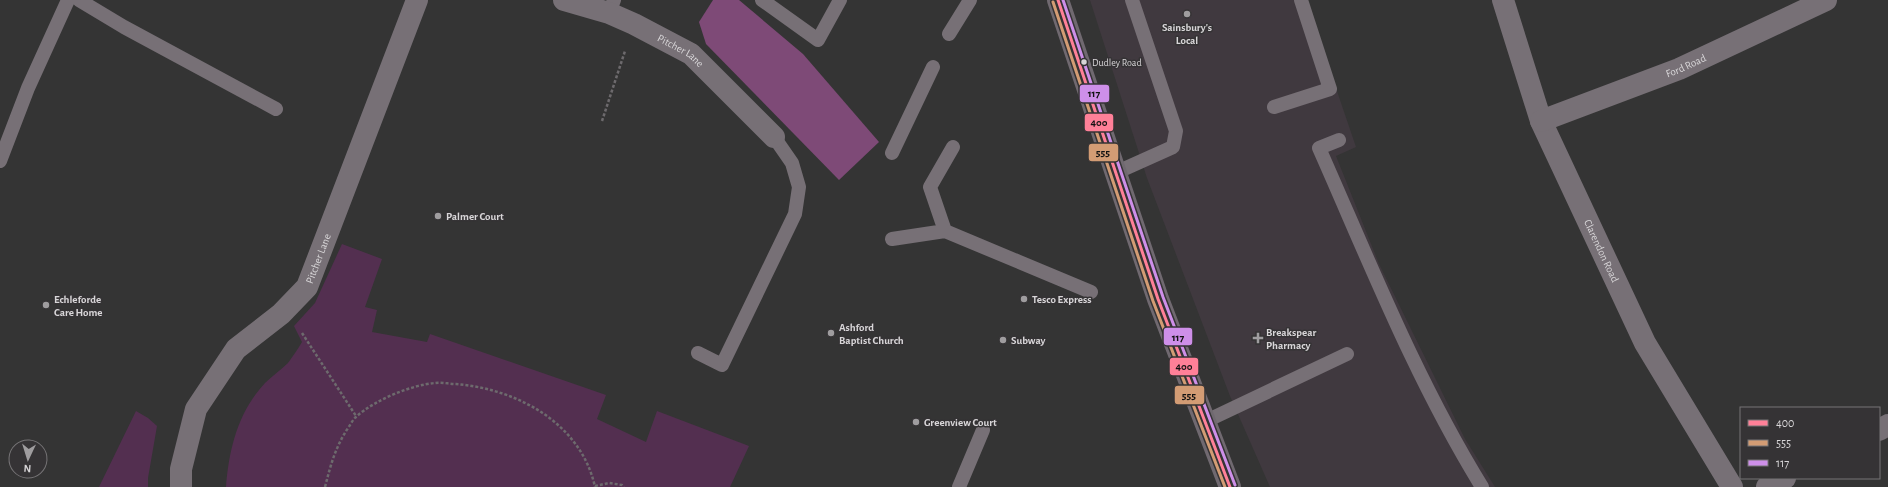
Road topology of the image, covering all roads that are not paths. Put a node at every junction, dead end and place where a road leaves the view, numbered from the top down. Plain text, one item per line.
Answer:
1 (68, 0) edge
2 (79, 0) edge
3 (417, 0) edge
4 (564, 0) edge
5 (762, 0) edge
6 (840, 0) edge
7 (970, 0) edge
8 (1058, 0) edge
9 (1132, 0) edge
10 (1301, 0) edge
11 (1503, 0) edge
12 (1826, 0) edge
13 (612, 7) edge
14 (949, 34) dead end
15 (933, 67) dead end
16 (1274, 107) dead end
17 (276, 109) dead end
18 (1541, 121) junction
19 (774, 137) joint
20 (1339, 140) dead end
21 (953, 147) dead end
22 (892, 153) dead end
23 (0, 161) edge
24 (1115, 173) junction
25 (945, 231) junction
26 (892, 239) dead end
27 (1091, 292) dead end
28 (698, 353) dead end
29 (1347, 354) dead end
30 (1204, 422) junction
31 (983, 430) dead end
32 (1782, 479) edge
33 (181, 487) edge
34 (959, 487) edge
35 (1230, 487) edge
36 (1482, 487) edge
37 (1732, 487) edge
38 (1767, 487) edge

1 - 23 lane
2 - 17 lane
3 - 33 street, Pitcher Lane
4 - 13 street, Pitcher Lane
5 - 6 lane
7 - 14 lane
8 - 24 main road
9 - 24 lane
10 - 16 lane
11 - 18 street, Clarendon Road
12 - 18 street, Ford Road
13 - 19 street, Pitcher Lane
15 - 22 lane
18 - 37 street, Clarendon Road
19 - 28 lane
20 - 36 lane
21 - 25 lane
24 - 30 main road
25 - 26 lane
25 - 27 lane
29 - 30 lane
30 - 35 main road
31 - 34 lane
32 - 38 street

